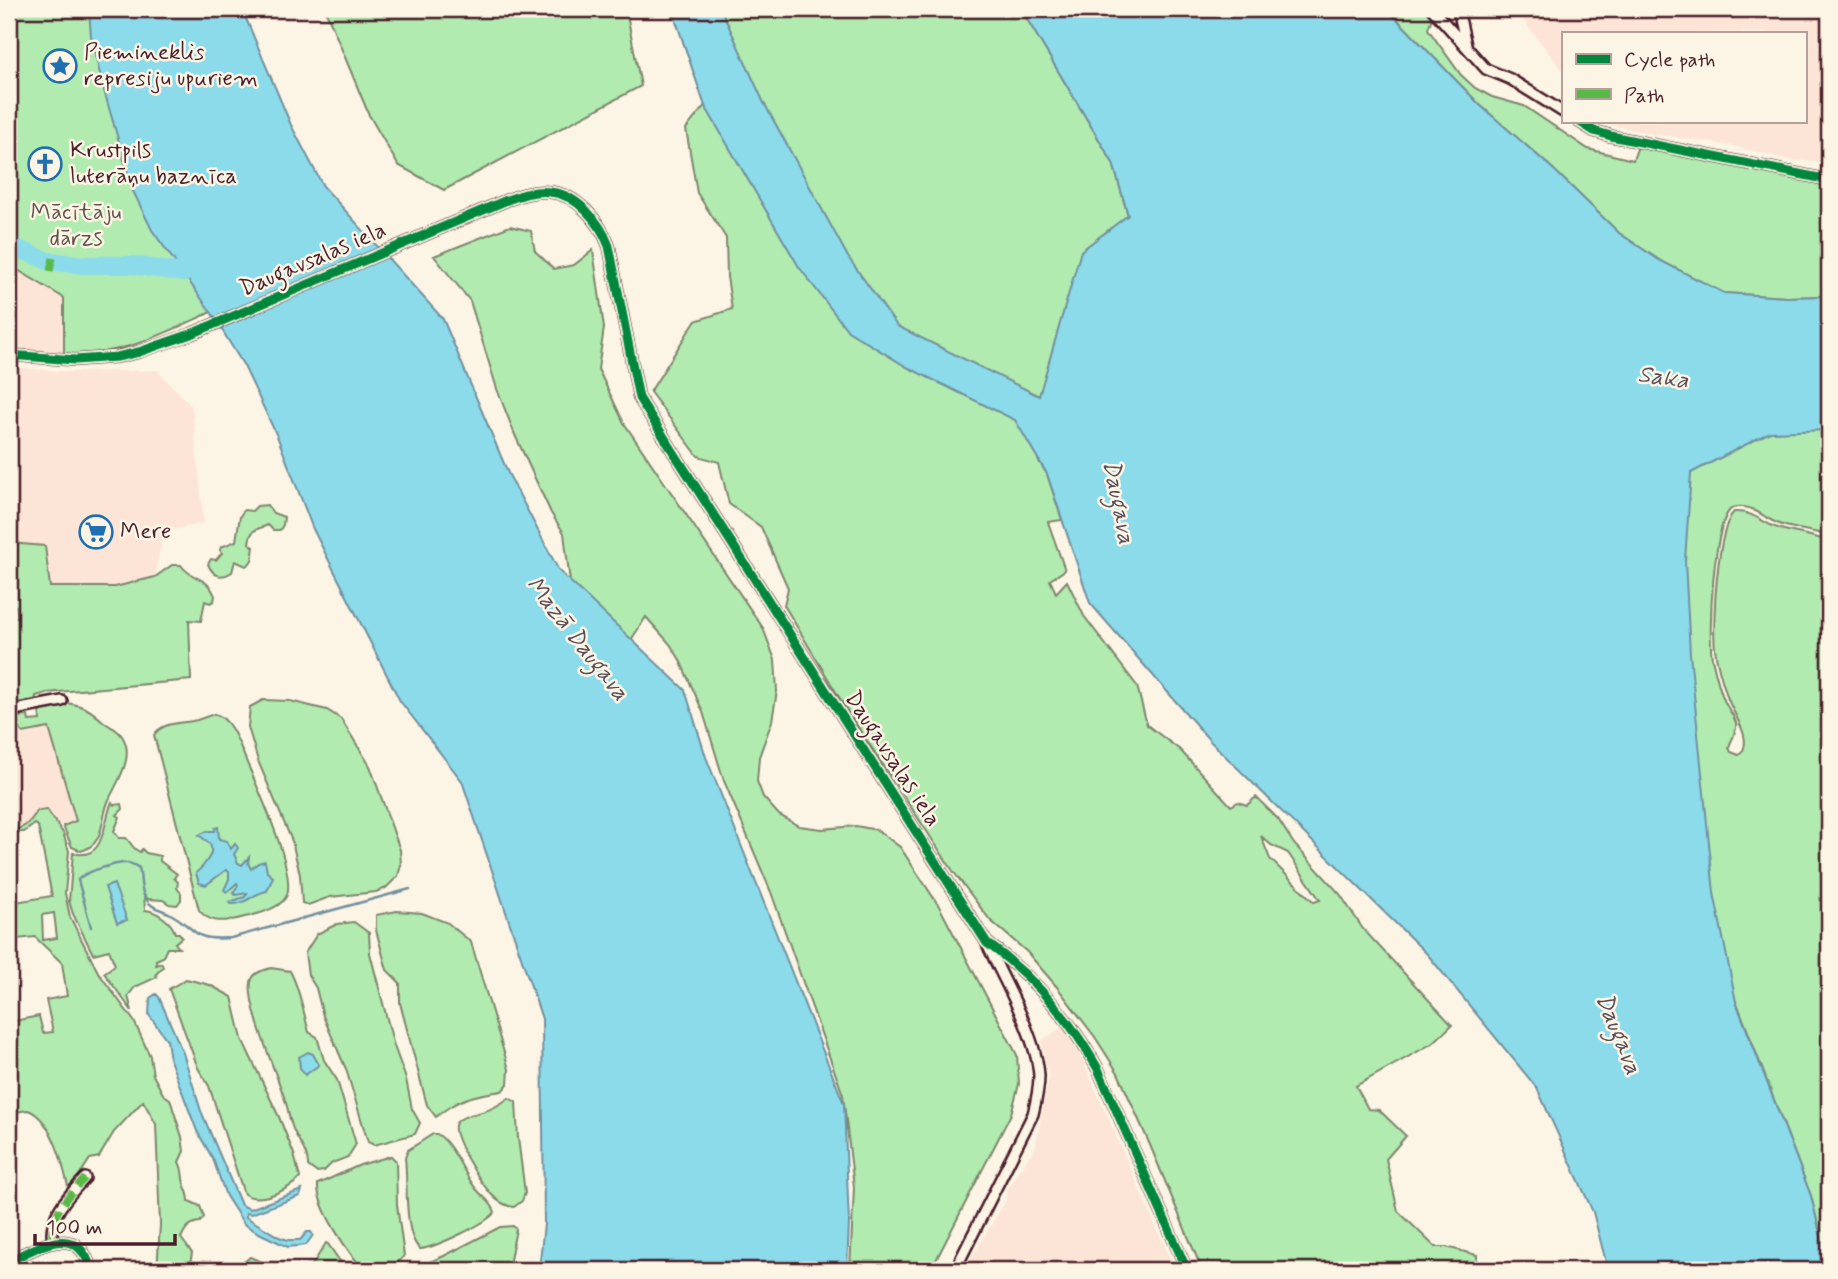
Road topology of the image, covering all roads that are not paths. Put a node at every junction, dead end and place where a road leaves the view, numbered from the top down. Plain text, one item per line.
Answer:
1 (1432, 9) edge
2 (1458, 9) edge
3 (1466, 45) junction
4 (1562, 111) edge
5 (1580, 122) edge
6 (1829, 180) edge
7 (9, 355) edge
8 (62, 701) dead end
9 (9, 710) edge
10 (987, 943) junction
11 (85, 1178) dead end
12 (53, 1242) junction
13 (9, 1261) edge
14 (91, 1270) edge
15 (955, 1270) edge
16 (1187, 1270) edge

1 - 3 street
2 - 3 street
3 - 4 street
5 - 6 street
7 - 10 street, Daugavsalas iela
8 - 9 street
10 - 15 street, Daugavsalas iela
10 - 16 street, Daugavsalas iela
11 - 12 street
12 - 13 street
12 - 14 street

